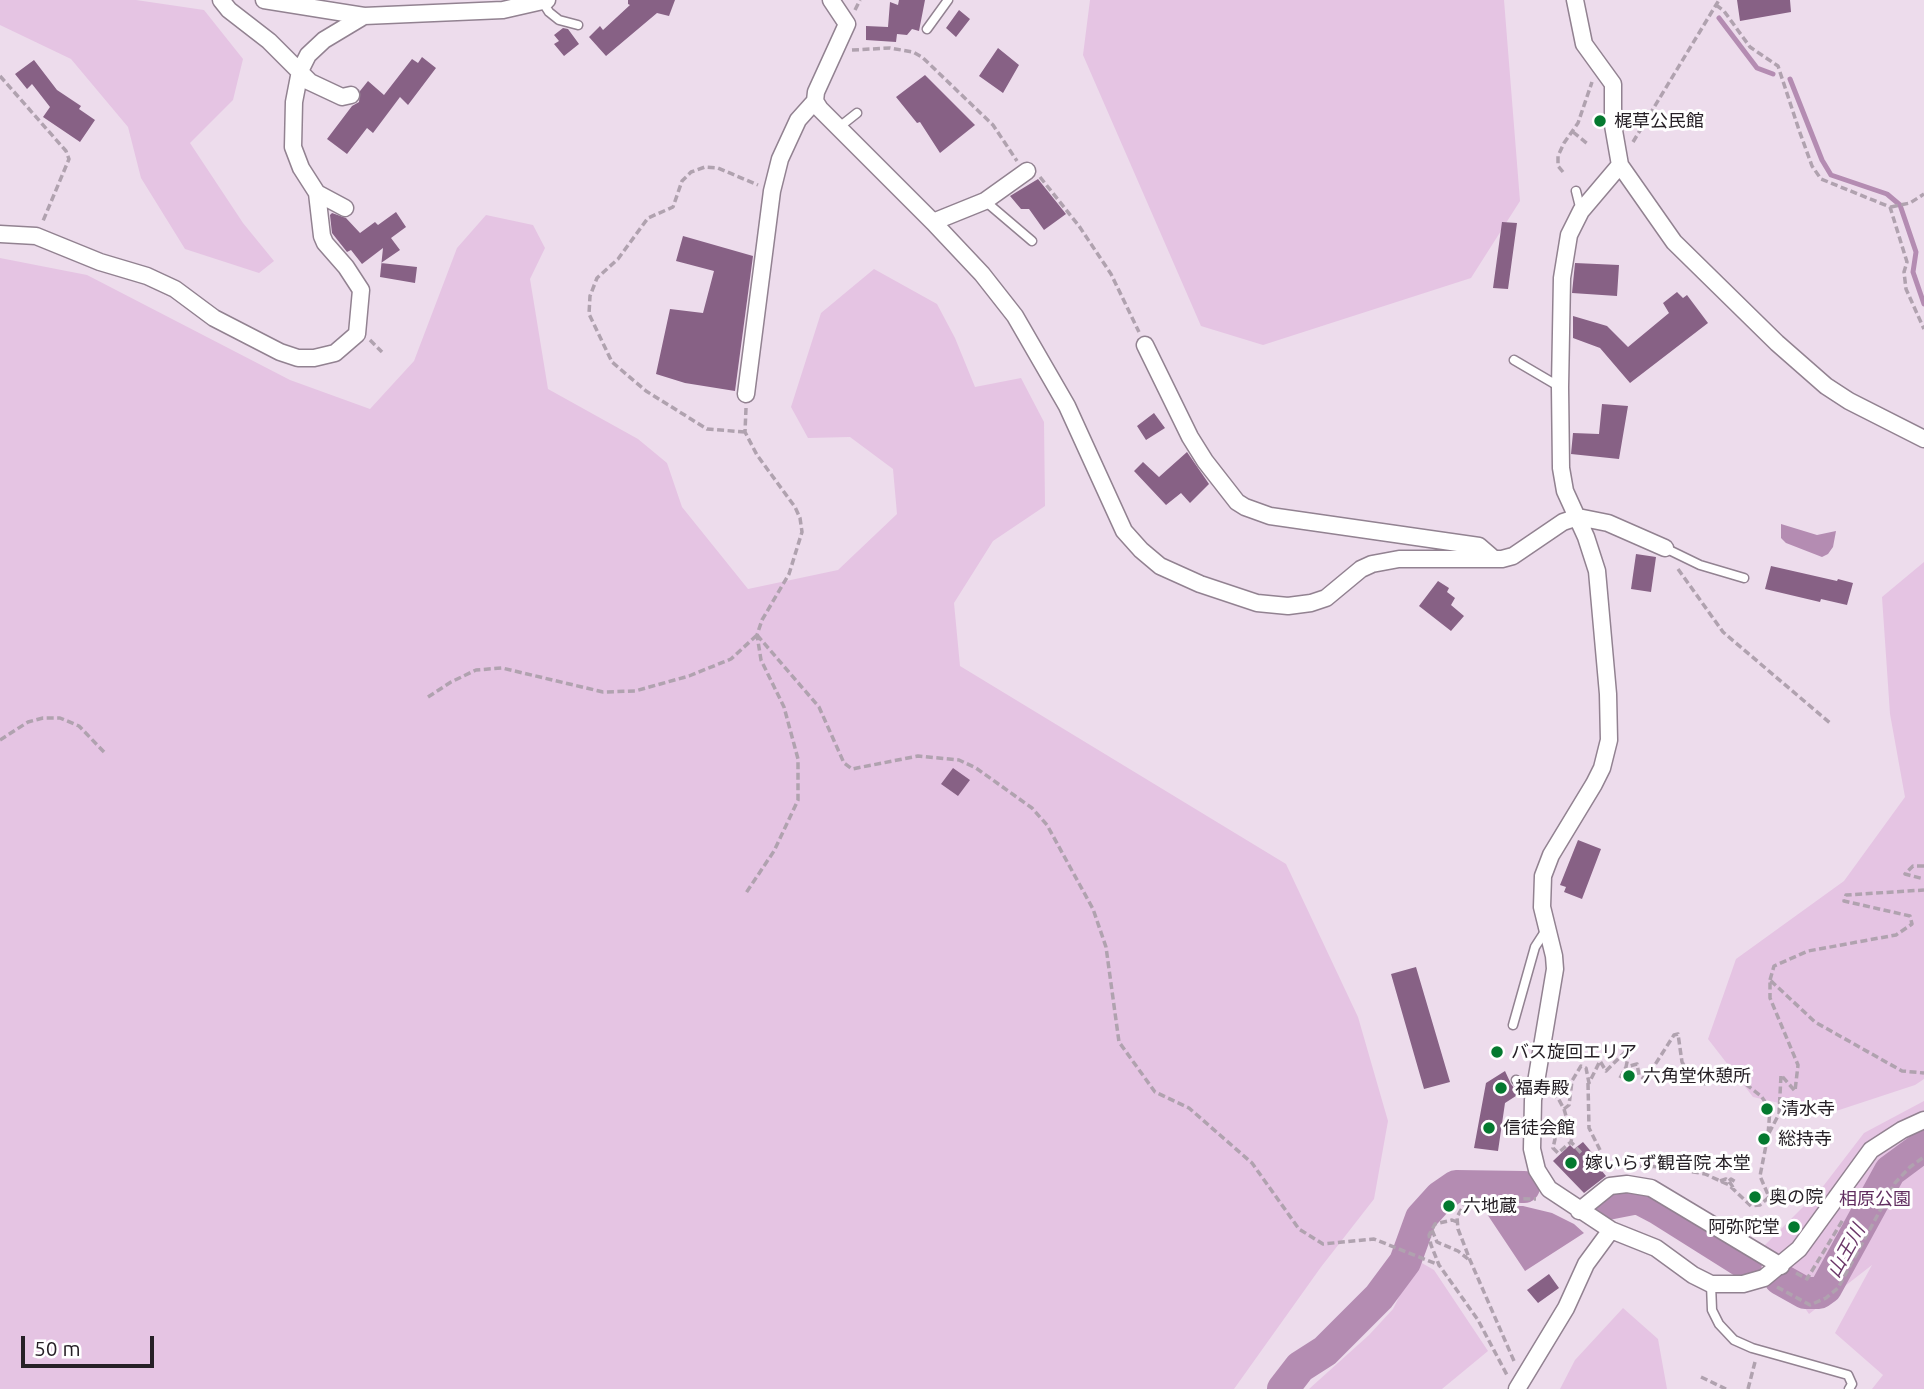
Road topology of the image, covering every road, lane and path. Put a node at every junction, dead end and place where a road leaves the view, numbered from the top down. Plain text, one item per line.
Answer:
1 (221, 0) edge
2 (264, 0) edge
3 (831, 0) edge
4 (948, 0) edge
5 (1575, 0) edge
6 (545, 1) edge
7 (1718, 2) edge
8 (364, 16) junction
9 (578, 24) dead end
10 (927, 29) dead end
11 (1598, 64) junction
12 (300, 71) junction
13 (0, 76) edge
14 (351, 95) dead end
15 (815, 101) junction
16 (857, 113) dead end
17 (838, 128) junction
18 (1573, 132) junction
19 (1589, 145) dead end
20 (1620, 165) junction
21 (1027, 171) dead end
22 (1563, 172) dead end
23 (772, 191) junction
24 (1576, 191) dead end
25 (317, 193) junction
26 (1924, 194) edge
27 (985, 201) junction
28 (1892, 206) junction
29 (345, 208) dead end
30 (1581, 211) junction
31 (933, 222) junction
32 (0, 234) edge
33 (36, 236) junction
34 (1032, 241) dead end
35 (1924, 329) edge
36 (1145, 345) dead end
37 (1514, 360) dead end
38 (1560, 387) junction
39 (747, 394) joint
40 (745, 432) junction
41 (1924, 439) edge
42 (1578, 516) junction
43 (1665, 548) junction
44 (1494, 559) junction
45 (1744, 578) dead end
46 (757, 635) junction
47 (428, 697) dead end
48 (1830, 723) dead end
49 (0, 740) edge
50 (104, 752) dead end
51 (1924, 866) edge
52 (1924, 879) edge
53 (1924, 890) edge
54 (746, 893) dead end
55 (1546, 929) junction
56 (1770, 980) junction
57 (1513, 1026) dead end
58 (1626, 1068) junction
59 (1924, 1073) edge
60 (1539, 1074) junction
61 (1620, 1078) dead end
62 (1517, 1080) dead end
63 (1588, 1083) junction
64 (1533, 1100) junction
65 (1564, 1110) junction
66 (1924, 1120) edge
67 (1768, 1135) junction
68 (1571, 1142) junction
69 (1553, 1148) dead end
70 (1600, 1150) dead end
71 (1924, 1157) edge
72 (1720, 1181) junction
73 (1730, 1181) junction
74 (1736, 1182) dead end
75 (1549, 1189) junction
76 (1735, 1191) junction
77 (1579, 1211) junction
78 (1457, 1222) junction
79 (1431, 1228) junction
80 (1611, 1230) junction
81 (1469, 1260) junction
82 (1439, 1265) junction
83 (1781, 1265) junction
84 (1764, 1278) junction
85 (1711, 1284) junction
86 (1758, 1350) junction
87 (1701, 1377) dead end
88 (1516, 1382) edge
89 (1726, 1389) edge
90 (1748, 1389) edge
91 (1849, 1389) edge

1 - 12 street
2 - 8 street
3 - 15 street
4 - 10 lane
5 - 11 street
6 - 8 street
6 - 9 lane
7 - 20 path
7 - 28 path
8 - 12 street
11 - 18 path
11 - 20 street
12 - 14 street
12 - 25 street
13 - 33 path
15 - 17 street
15 - 23 street
16 - 17 lane
17 - 31 street
18 - 19 path
18 - 22 path
20 - 30 street
20 - 41 street
21 - 27 street
23 - 39 street
23 - 40 path
24 - 30 lane
25 - 29 street
25 - 33 street
26 - 28 path
27 - 31 street
27 - 34 lane
28 - 35 path
30 - 38 street
31 - 44 street
32 - 33 street
36 - 44 street
37 - 38 lane
38 - 42 street
39 - 40 path
40 - 46 path
42 - 43 street
42 - 44 street
42 - 55 street
43 - 45 lane
43 - 48 path
46 - 47 path
46 - 54 path
46 - 82 path
49 - 50 path
51 - 52 path
53 - 56 path
55 - 57 lane
55 - 60 street
56 - 59 path
56 - 67 path
58 - 61 path
58 - 63 path
58 - 67 path
60 - 64 street
60 - 65 path
62 - 64 lane
63 - 65 path
63 - 70 path
64 - 75 street
65 - 68 path
66 - 83 street
67 - 76 path
68 - 69 path
68 - 72 path
71 - 84 path
72 - 73 path
72 - 76 path
73 - 74 path
73 - 76 path
75 - 77 street
75 - 78 path
77 - 80 street
77 - 83 street
78 - 79 path
78 - 81 path
79 - 81 path
79 - 82 path
80 - 85 street
80 - 88 street
81 - 88 path
82 - 88 path
83 - 84 street
84 - 85 street
85 - 86 lane
86 - 90 path
86 - 91 lane
87 - 89 path

